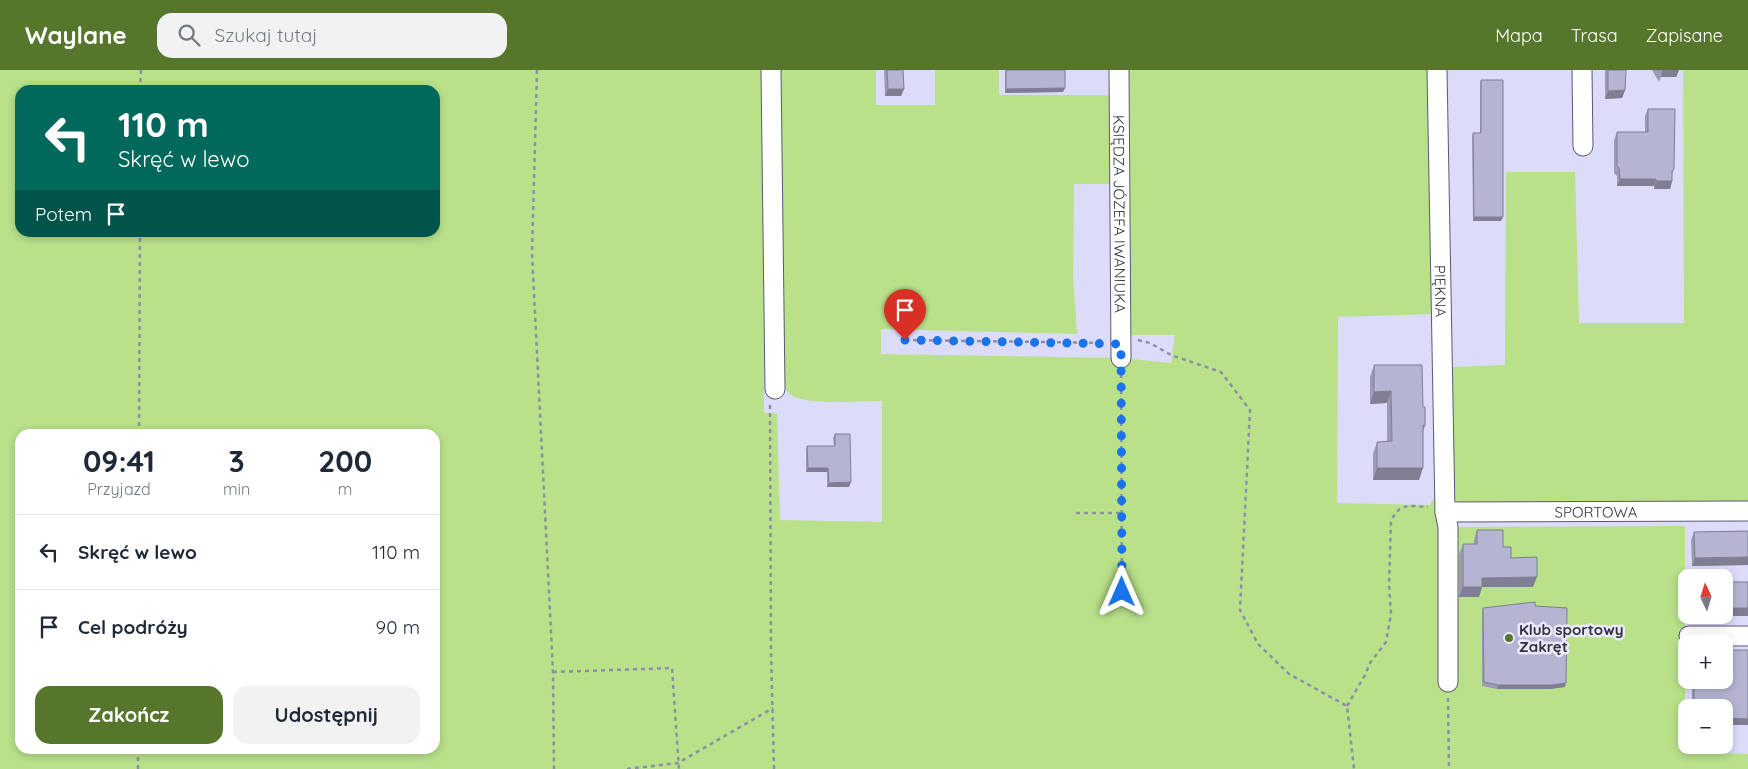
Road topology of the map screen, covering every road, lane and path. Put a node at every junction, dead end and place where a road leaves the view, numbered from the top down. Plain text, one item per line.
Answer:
1 (141, 70) edge
2 (537, 70) edge
3 (771, 70) edge
4 (1119, 70) edge
5 (1437, 70) edge
6 (1582, 70) edge
7 (140, 85) edge
8 (1583, 146) dead end
9 (140, 237) edge
10 (905, 340) dead end
11 (1121, 346) junction
12 (775, 389) joint
13 (139, 429) edge
14 (1748, 511) edge
15 (1076, 512) dead end
16 (1445, 512) junction
17 (1122, 514) junction
18 (1122, 592) dead end
19 (1733, 636) edge
20 (1748, 636) edge
21 (553, 672) junction
22 (1448, 682) joint
23 (1347, 706) junction
24 (773, 708) junction
25 (138, 754) edge
26 (678, 764) junction
27 (138, 769) edge
28 (554, 769) edge
29 (626, 769) edge
30 (679, 769) edge
31 (774, 769) edge
32 (1354, 769) edge
33 (1449, 769) edge

1 - 7 path
2 - 21 path
3 - 12 street
4 - 11 street, KSIĘDZA JÓZEFA IWANIUKA
5 - 16 street, PIĘKNA
6 - 8 street
9 - 13 path
10 - 11 path
11 - 17 path
11 - 23 path
12 - 24 path
14 - 16 street, SPORTOWA
15 - 17 path
16 - 22 street, PIĘKNA
16 - 23 path
17 - 18 path
19 - 20 street
21 - 26 path
21 - 28 path
22 - 33 path
23 - 32 path
24 - 26 path
24 - 31 path
25 - 27 path
26 - 29 path
26 - 30 path

